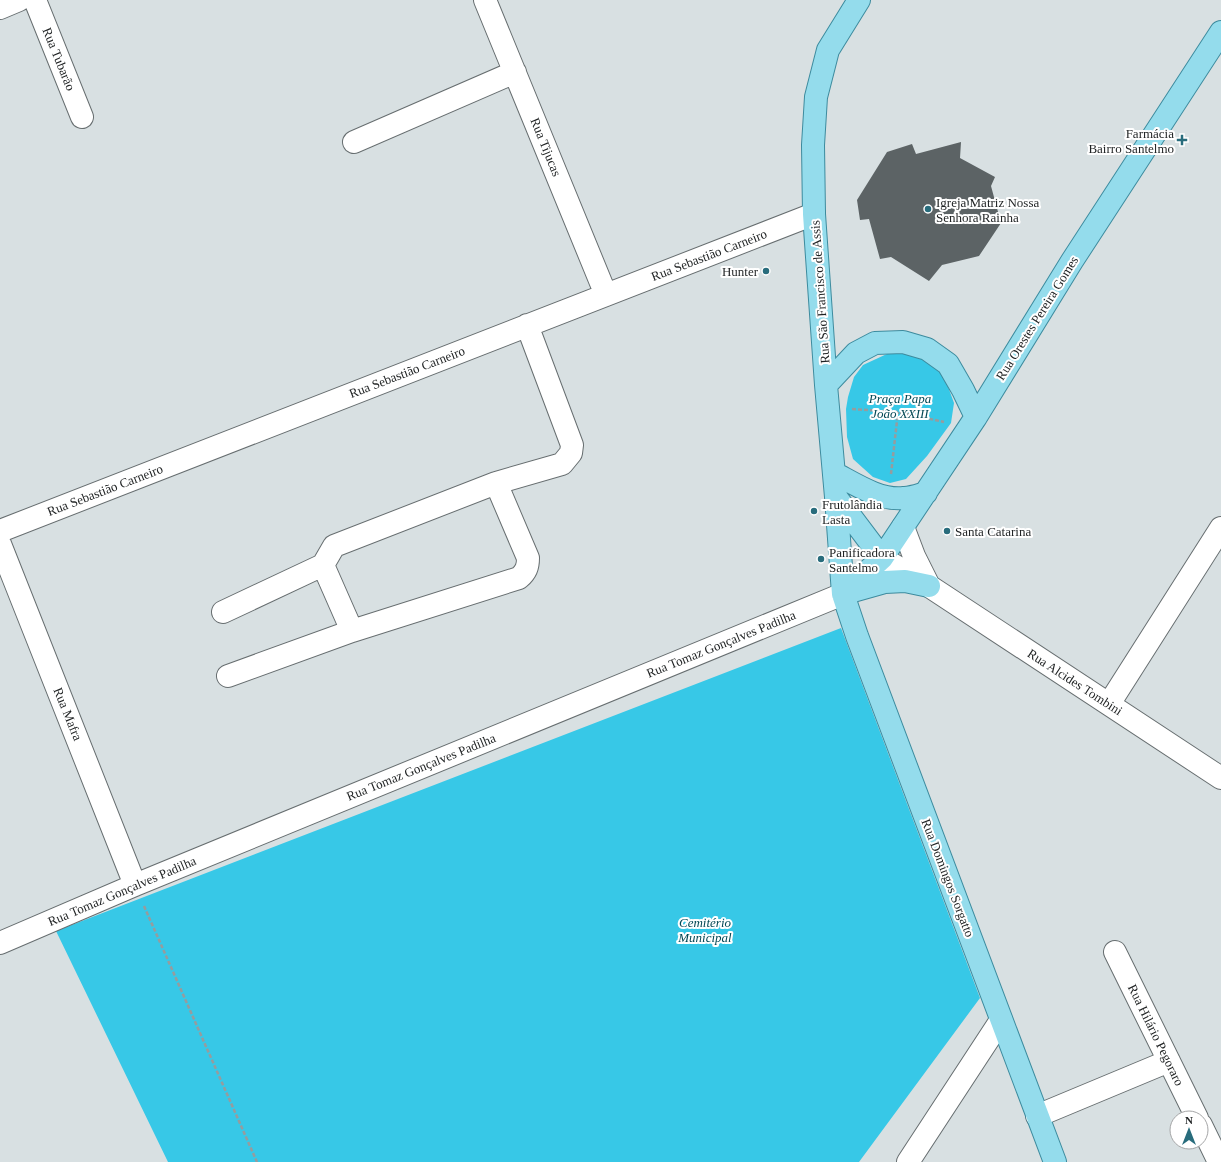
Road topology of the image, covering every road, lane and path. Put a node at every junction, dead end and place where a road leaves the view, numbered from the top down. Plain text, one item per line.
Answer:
1 (19, 0) edge
2 (35, 0) edge
3 (485, 0) edge
4 (859, 0) edge
5 (0, 8) edge
6 (1221, 32) edge
7 (515, 72) junction
8 (82, 117) dead end
9 (354, 142) dead end
10 (814, 214) junction
11 (606, 295) junction
12 (527, 325) junction
13 (826, 385) junction
14 (856, 409) dead end
15 (898, 412) junction
16 (972, 423) junction
17 (834, 473) junction
18 (496, 483) junction
19 (926, 493) junction
20 (836, 497) junction
21 (890, 498) junction
22 (903, 527) junction
23 (1221, 528) edge
24 (0, 531) edge
25 (0, 544) edge
26 (882, 558) junction
27 (323, 565) junction
28 (929, 586) junction
29 (843, 594) junction
30 (223, 612) dead end
31 (352, 632) junction
32 (228, 676) dead end
33 (1108, 704) junction
34 (1221, 778) edge
35 (135, 885) junction
36 (0, 943) edge
37 (1115, 952) dead end
38 (1001, 1020) junction
39 (1169, 1061) junction
40 (1193, 1110) edge
41 (1037, 1116) junction
42 (1209, 1141) edge
43 (257, 1162) edge
44 (908, 1162) edge
45 (1055, 1162) edge
46 (1219, 1162) edge

1 - 5 street
2 - 8 street, Rua Tubarão
3 - 7 street, Rua Tijucas
4 - 10 main road, Rua São Francisco de Assis
6 - 16 main road, Rua Orestes Pereira Gomes
7 - 9 street
7 - 11 street, Rua Tijucas
10 - 11 street, Rua Sebastião Carneiro
10 - 13 main road, Rua São Francisco de Assis
11 - 12 street, Rua Sebastião Carneiro
12 - 18 street
12 - 24 street, Rua Sebastião Carneiro
13 - 16 main road
13 - 17 main road, Rua São Francisco de Assis
14 - 15 path
15 - 16 path
15 - 21 path
16 - 19 main road, Rua Orestes Pereira Gomes
17 - 20 main road, Rua São Francisco de Assis
17 - 21 main road
18 - 27 street
18 - 31 street
19 - 21 main road
19 - 22 main road, Rua Orestes Pereira Gomes
20 - 26 main road
20 - 29 main road, Rua São Francisco de Assis
22 - 26 main road, Rua Orestes Pereira Gomes
22 - 28 street
23 - 33 street
25 - 35 street, Rua Mafra
26 - 28 street, Rua Alcides Tombini
26 - 29 main road, Rua Orestes Pereira Gomes
27 - 30 street
27 - 31 street
28 - 29 main road
28 - 33 street, Rua Alcides Tombini
29 - 35 street, Rua Tomaz Gonçalves Padilha
29 - 38 main road, Rua Domingos Sorgatto
31 - 32 street
33 - 34 street, Rua Alcides Tombini
35 - 36 street, Rua Tomaz Gonçalves Padilha
35 - 43 path
37 - 39 street, Rua Hilário Pegoraro
38 - 41 main road, Rua Domingos Sorgatto
38 - 44 street
39 - 40 street, Rua Hilário Pegoraro
39 - 41 street
41 - 45 main road, Rua Domingos Sorgatto
42 - 46 street

